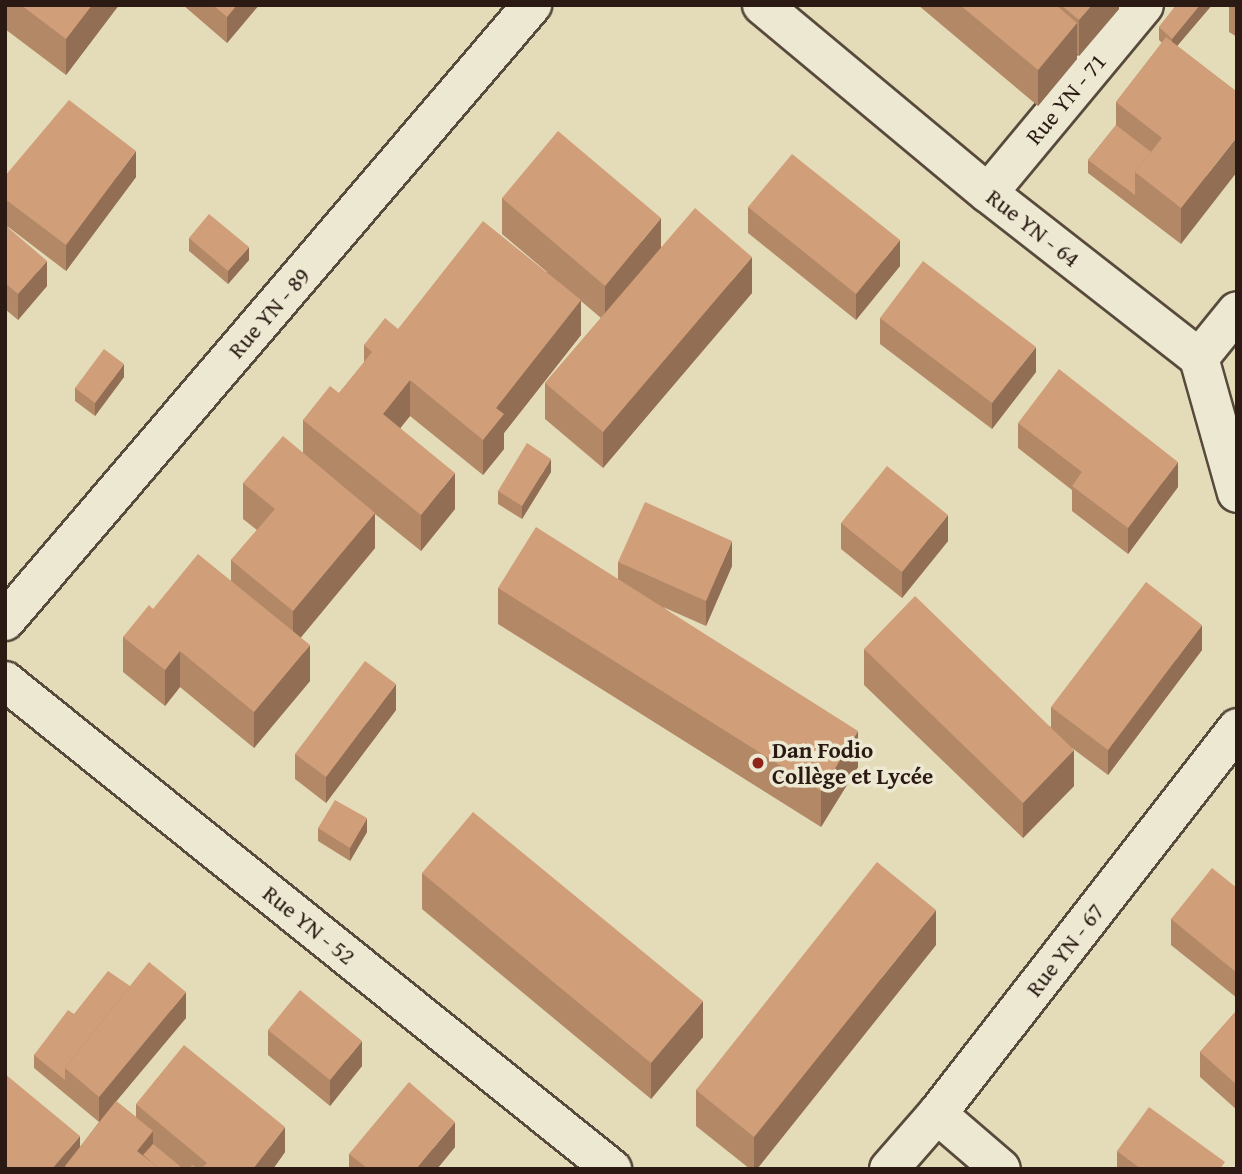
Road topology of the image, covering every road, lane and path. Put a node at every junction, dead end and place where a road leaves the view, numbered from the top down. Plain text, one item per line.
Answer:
1 (532, 5) edge
2 (762, 5) edge
3 (1144, 5) edge
4 (988, 193) junction
5 (1237, 311) edge
6 (1199, 358) junction
7 (1237, 493) edge
8 (5, 621) edge
9 (5, 681) edge
10 (1237, 728) edge
11 (937, 1114) junction
12 (612, 1169) edge
13 (889, 1169) edge
14 (1001, 1169) edge

1 - 8 street, Rue YN - 89
2 - 4 street, Rue YN - 64
3 - 4 street, Rue YN - 71
4 - 6 street, Rue YN - 64
5 - 6 street
6 - 7 street
9 - 12 street, Rue YN - 52
10 - 11 street, Rue YN - 67
11 - 13 street, Rue YN - 67
11 - 14 street

